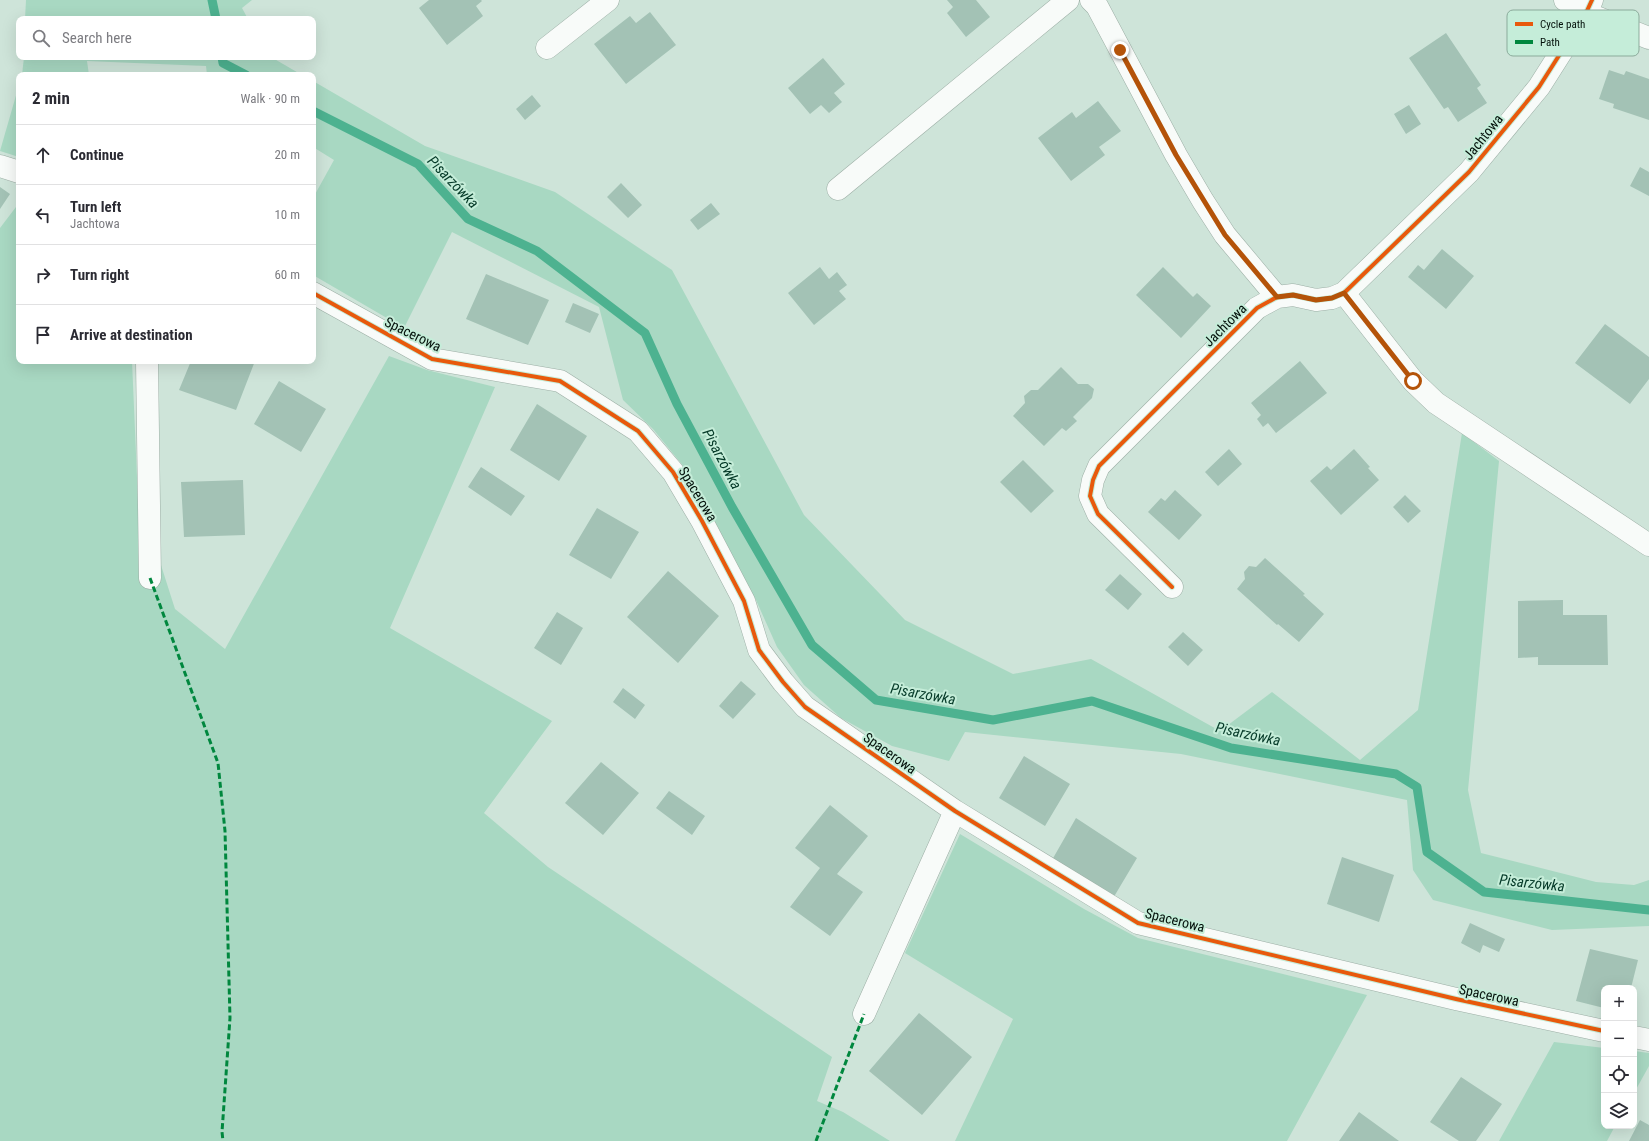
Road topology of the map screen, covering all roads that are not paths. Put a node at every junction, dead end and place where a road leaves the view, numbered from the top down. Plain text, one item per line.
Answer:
1 (608, 0) edge
2 (1068, 0) edge
3 (1091, 0) edge
4 (1565, 0) edge
5 (1589, 7) edge
6 (1639, 33) edge
7 (1649, 38) edge
8 (547, 48) dead end
9 (1558, 56) edge
10 (0, 166) edge
11 (16, 171) edge
12 (838, 189) dead end
13 (1344, 293) junction
14 (316, 295) edge
15 (1277, 297) junction
16 (147, 364) edge
17 (1649, 545) edge
18 (150, 578) dead end
19 (1172, 587) dead end
20 (954, 811) junction
21 (864, 1014) dead end
22 (1601, 1029) edge
23 (1637, 1038) edge
24 (1649, 1040) edge

1 - 8 street
2 - 12 street
3 - 15 street
4 - 5 street
6 - 7 street
9 - 13 street, Jachtowa
10 - 11 street
13 - 15 street, Jachtowa
13 - 17 street
14 - 20 street, Spacerowa
15 - 19 street, Jachtowa
16 - 18 street
20 - 21 street
20 - 22 street, Spacerowa
23 - 24 street

